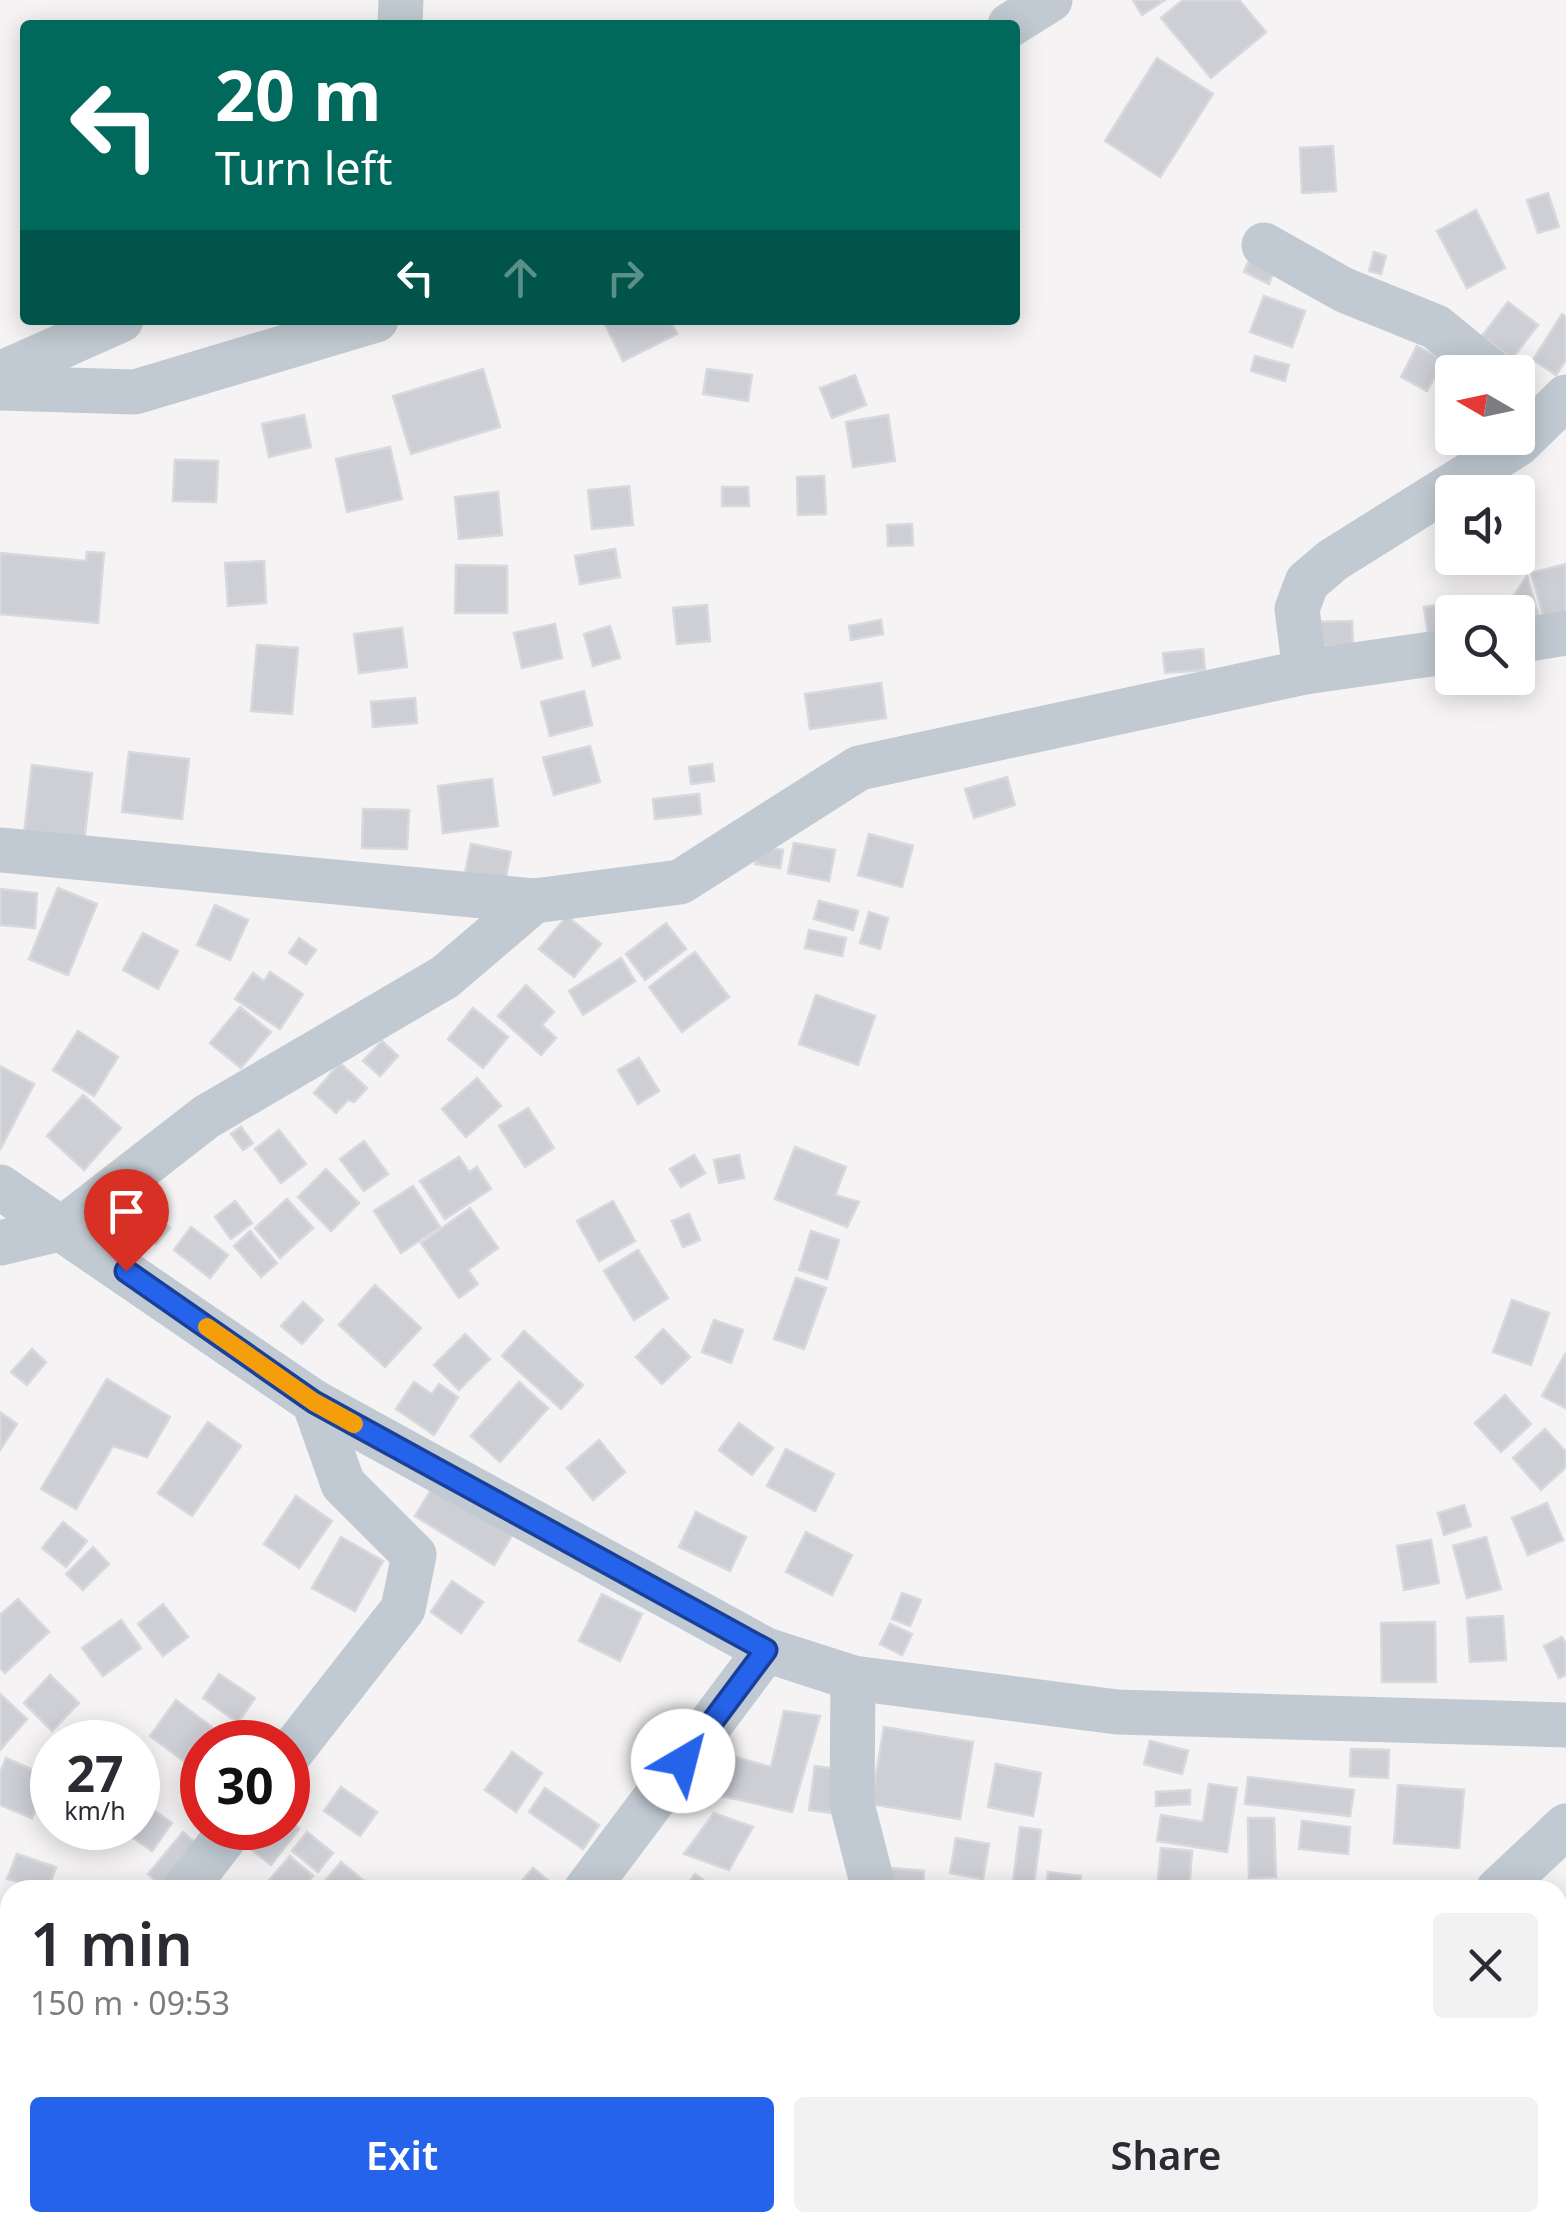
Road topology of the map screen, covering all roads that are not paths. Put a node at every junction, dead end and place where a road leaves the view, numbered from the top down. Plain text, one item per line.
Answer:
1 (1050, 0) edge
2 (1018, 20) edge
3 (1264, 245) dead end
4 (111, 325) edge
5 (359, 325) edge
6 (1470, 355) edge
7 (0, 374) edge
8 (0, 388) edge
9 (1542, 404) edge
10 (1566, 634) edge
11 (1535, 639) edge
12 (1435, 653) edge
13 (1305, 672) junction
14 (0, 850) edge
15 (534, 902) junction
16 (0, 1187) edge
17 (63, 1228) junction
18 (0, 1242) edge
19 (314, 1402) junction
20 (766, 1650) junction
21 (853, 1678) junction
22 (1566, 1725) edge
23 (310, 1728) edge
24 (1566, 1826) edge
25 (215, 1850) edge
26 (192, 1880) edge
27 (594, 1880) edge
28 (871, 1880) edge
29 (1509, 1880) edge

1 - 2 street
3 - 6 street
4 - 7 street
5 - 8 street
9 - 13 street
10 - 11 street
12 - 13 street
13 - 15 street
14 - 15 street
15 - 17 street
16 - 17 street
17 - 18 street
17 - 19 street
19 - 20 street
19 - 23 street
20 - 21 street
20 - 27 street
21 - 22 street
21 - 28 street
24 - 29 street
25 - 26 street

